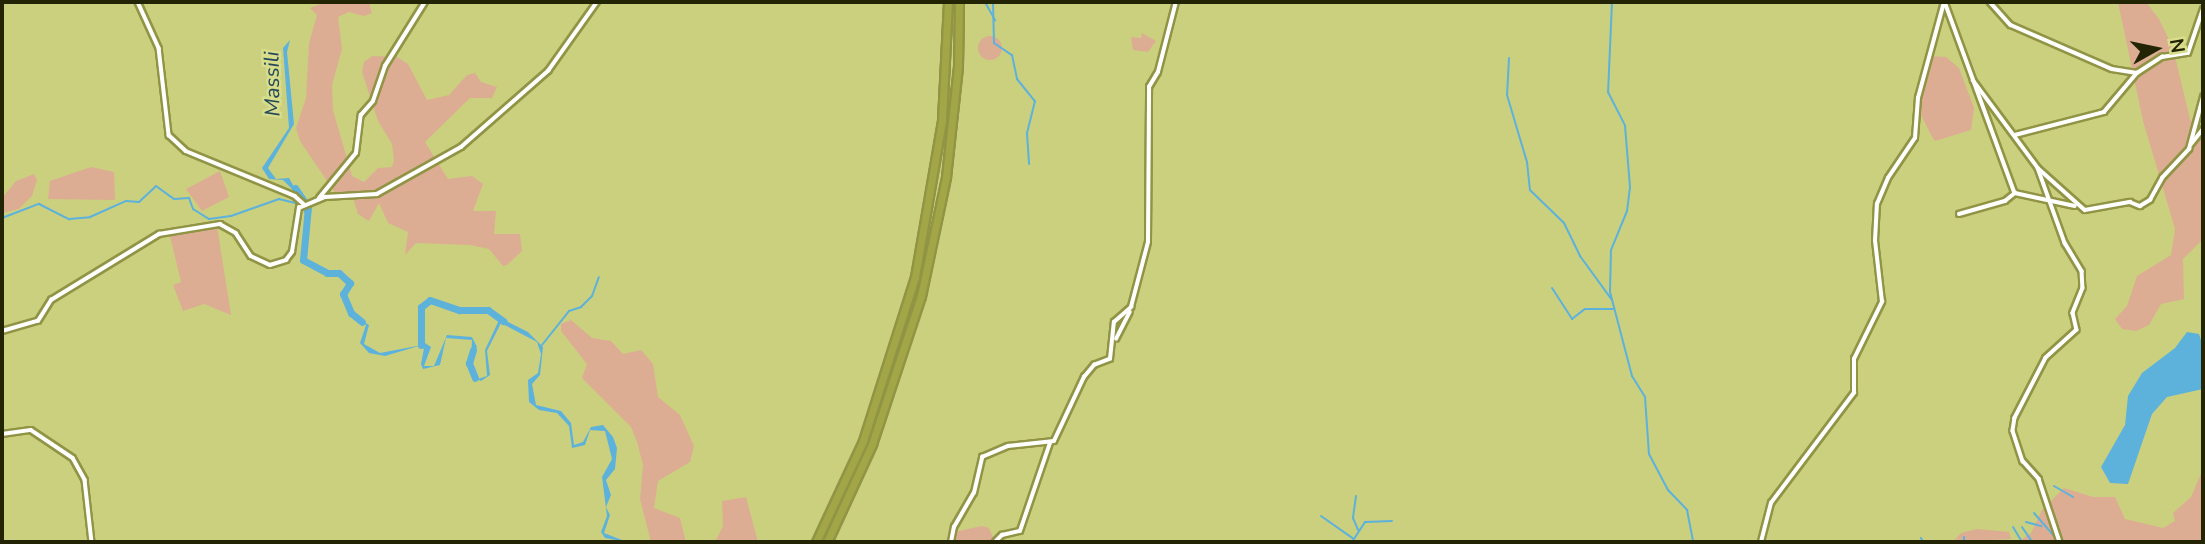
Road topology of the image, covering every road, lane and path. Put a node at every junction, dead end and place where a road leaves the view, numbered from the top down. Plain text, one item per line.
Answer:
1 (138, 2) edge
2 (425, 2) edge
3 (597, 2) edge
4 (948, 2) edge
5 (959, 2) edge
6 (1176, 2) edge
7 (1945, 2) edge
8 (1990, 2) edge
9 (2203, 9) edge
10 (2137, 73) junction
11 (1973, 80) junction
12 (2203, 97) edge
13 (2203, 129) edge
14 (2015, 135) junction
15 (2190, 145) junction
16 (2038, 168) junction
17 (2015, 193) junction
18 (318, 200) junction
19 (2051, 202) junction
20 (305, 205) junction
21 (2077, 207) junction
22 (1959, 214) dead end
23 (1131, 307) junction
24 (2, 331) edge
25 (1113, 342) junction
26 (2, 434) edge
27 (1050, 443) junction
28 (92, 542) edge
29 (816, 542) edge
30 (827, 542) edge
31 (951, 542) edge
32 (995, 542) edge
33 (1761, 542) edge
34 (2060, 542) edge

1 - 20 street
2 - 18 street
3 - 18 street
4 - 29 highway
5 - 30 highway
6 - 23 street
7 - 11 street
7 - 33 street
8 - 10 street
9 - 10 street
10 - 14 street
11 - 14 street
11 - 17 street
12 - 15 street
13 - 15 street
14 - 16 street
15 - 21 street
16 - 19 street
16 - 21 street
17 - 19 street
17 - 22 street
18 - 20 street
19 - 21 street
19 - 34 street
20 - 24 street
23 - 25 street
23 - 25 street
25 - 27 street
26 - 28 street
27 - 31 street
27 - 32 street

